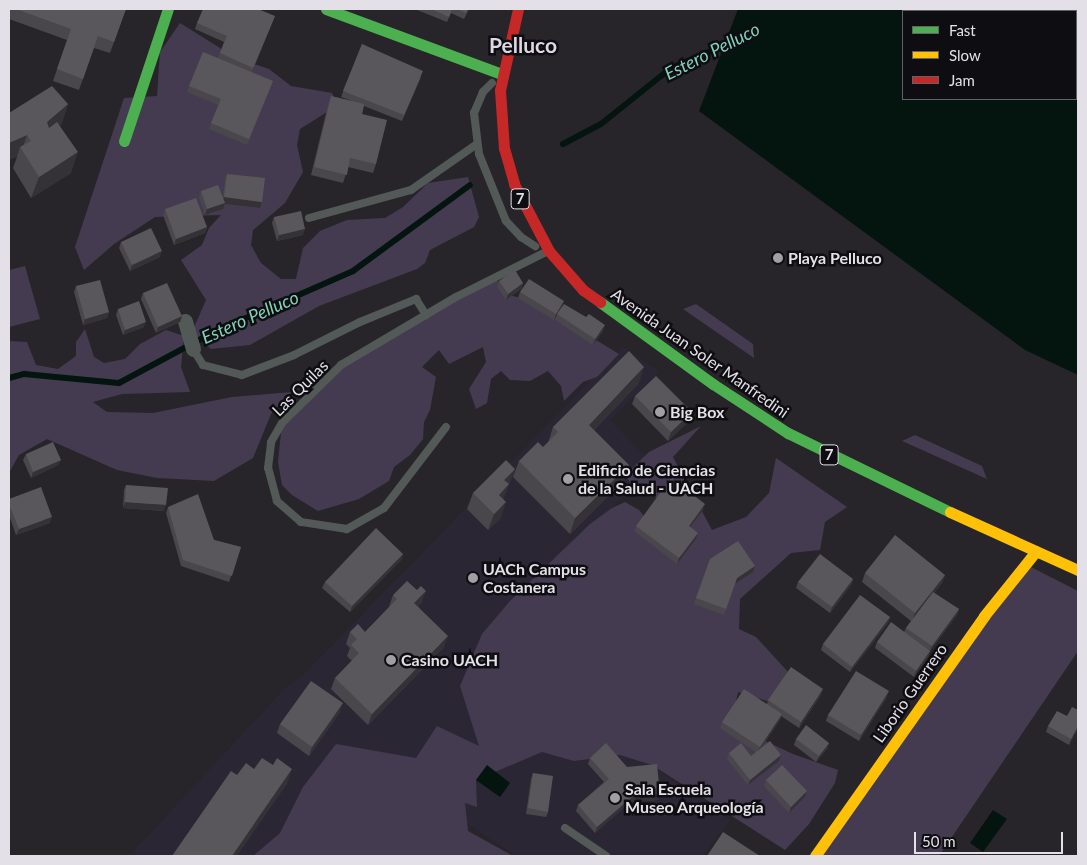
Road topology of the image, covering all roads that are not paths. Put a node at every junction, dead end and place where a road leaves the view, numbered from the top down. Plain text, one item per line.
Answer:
1 (168, 9) edge
2 (326, 9) edge
3 (518, 9) edge
4 (502, 74) junction
5 (124, 141) dead end
6 (477, 144) junction
7 (309, 218) dead end
8 (549, 251) junction
9 (426, 315) junction
10 (186, 326) dead end
11 (193, 349) joint
12 (446, 427) dead end
13 (1036, 551) junction
14 (1078, 570) edge
15 (565, 828) dead end
16 (606, 856) edge
17 (815, 856) edge

1 - 5 main road
2 - 4 main road
3 - 4 main road, Avenida Juan Soler Manfredini / 7
4 - 6 lane
4 - 8 main road, Avenida Juan Soler Manfredini / 7
6 - 7 lane
6 - 8 lane
8 - 9 lane, Las Quilas
8 - 13 main road, Avenida Juan Soler Manfredini / 7
9 - 11 lane
9 - 12 lane, Las Quilas
10 - 11 street
13 - 14 main road, Avenida Juan Soler Manfredini / 7
13 - 17 main road, Liborio Guerrero
15 - 16 lane

